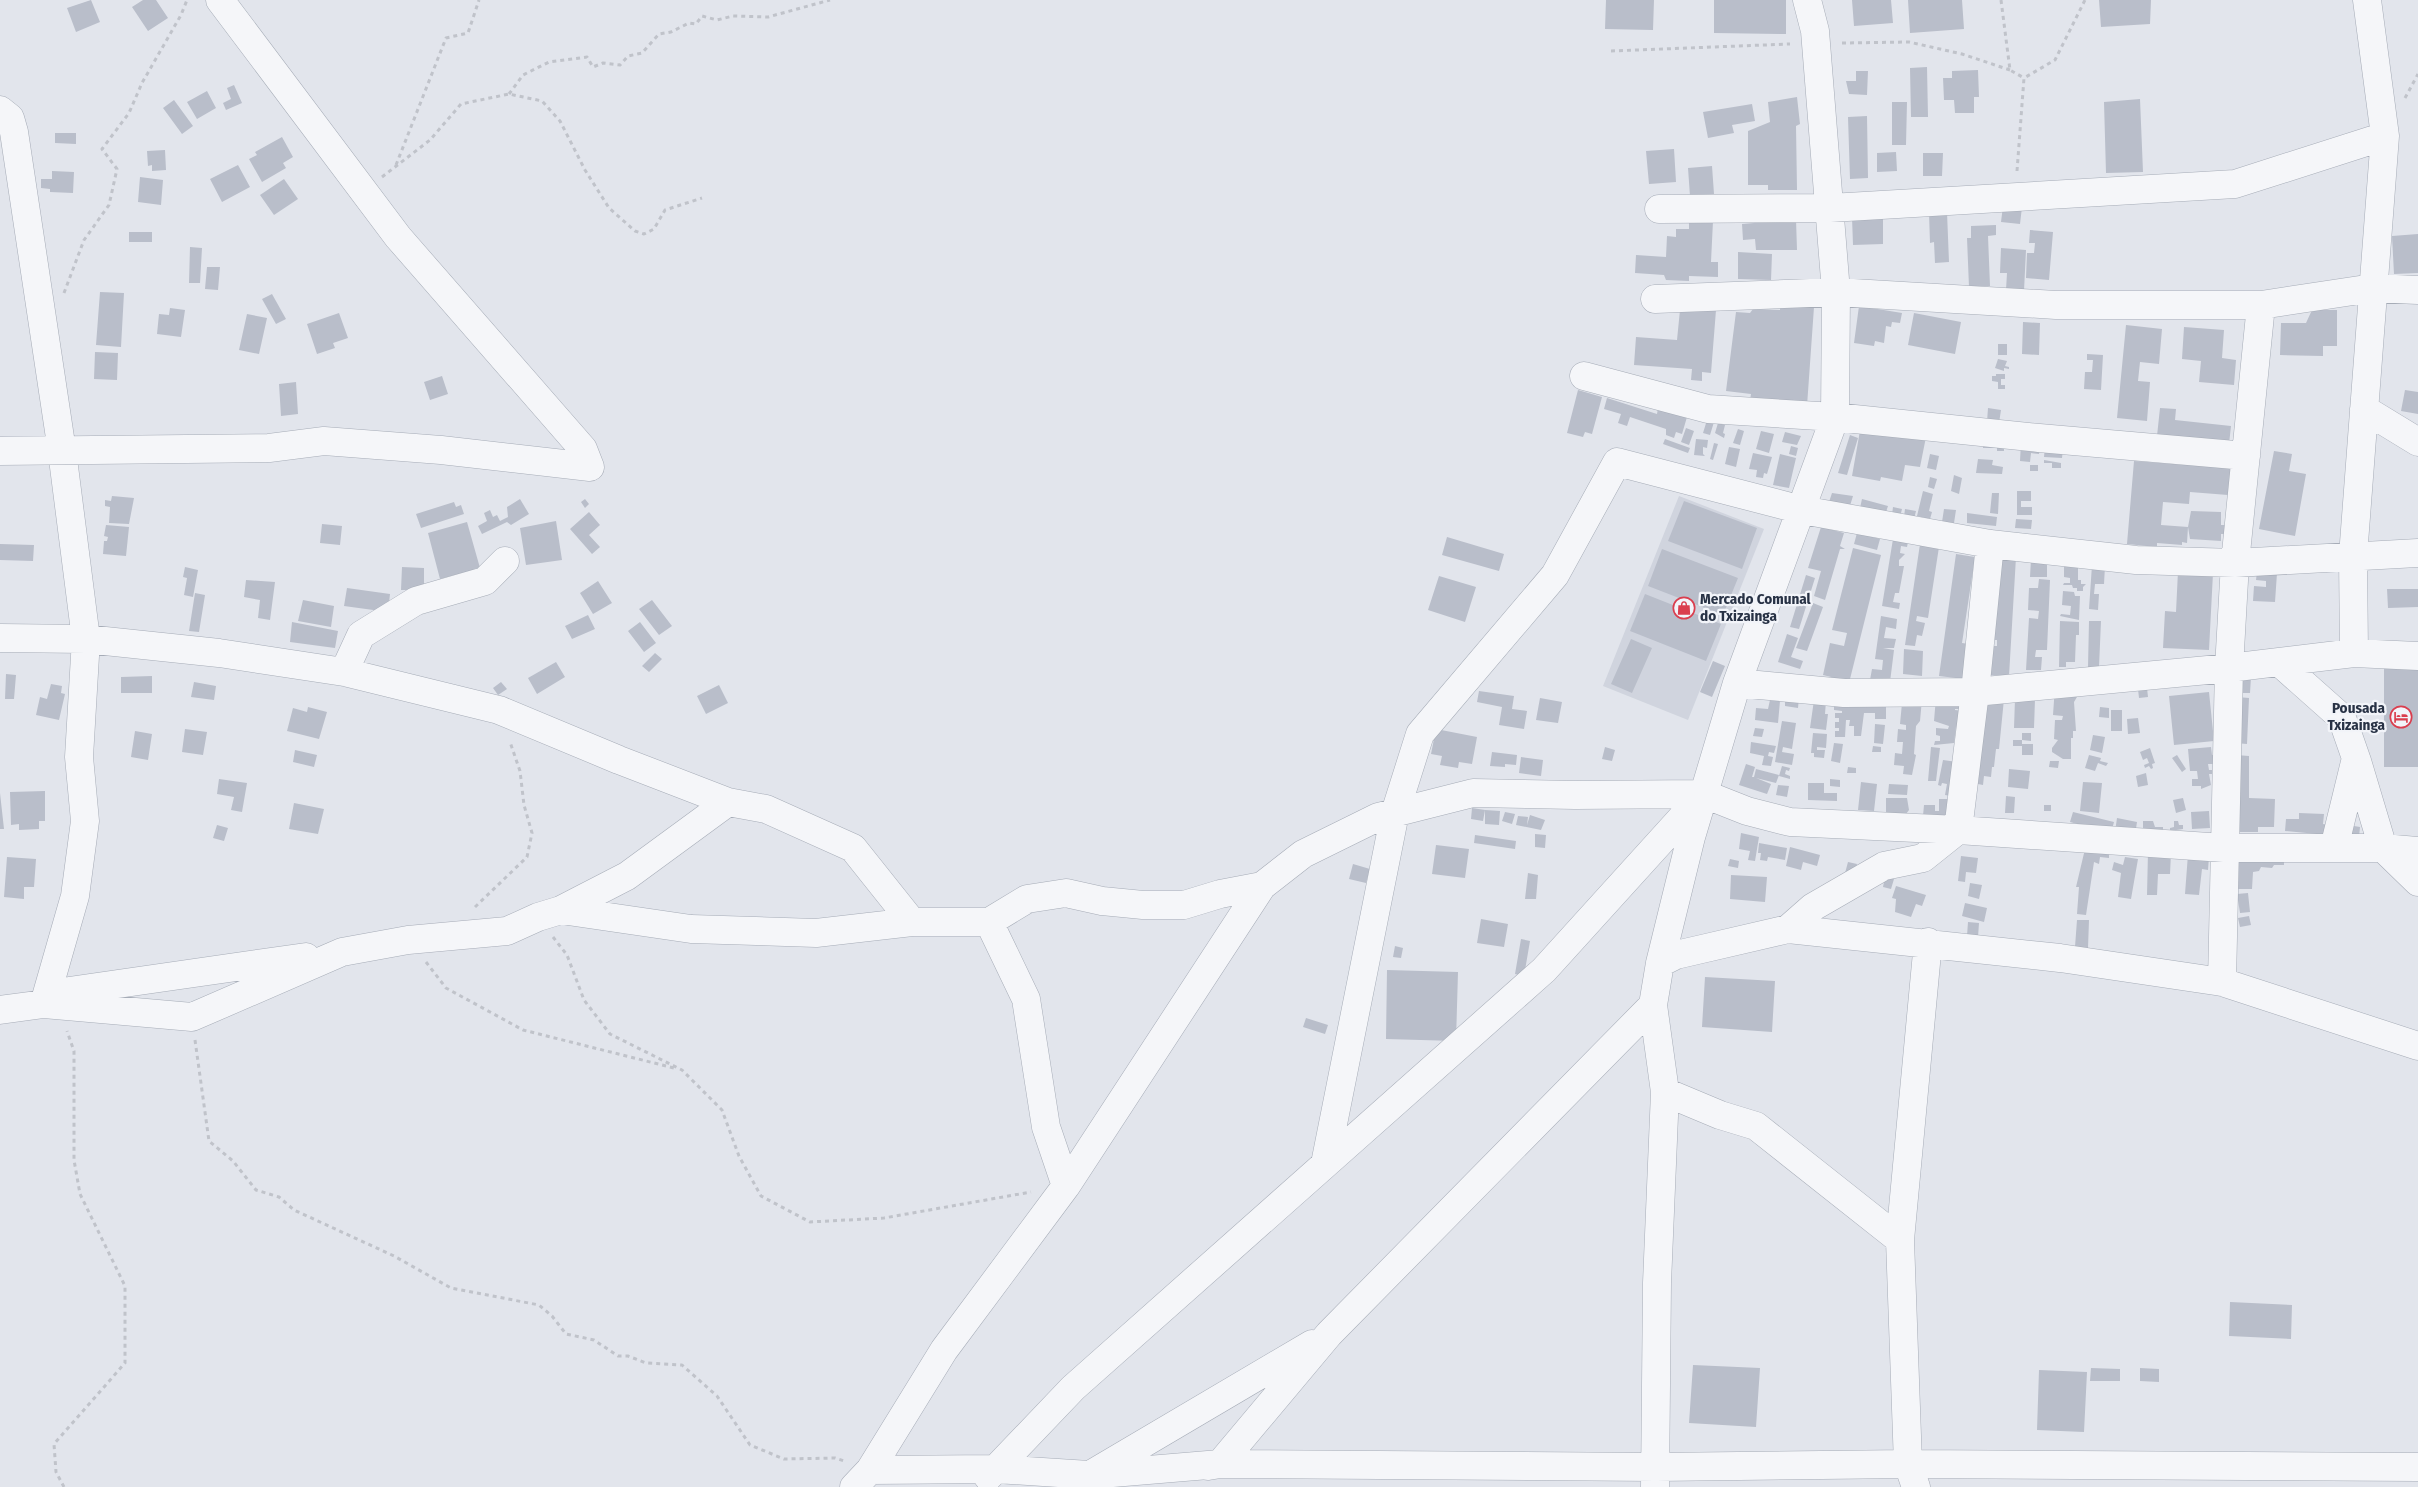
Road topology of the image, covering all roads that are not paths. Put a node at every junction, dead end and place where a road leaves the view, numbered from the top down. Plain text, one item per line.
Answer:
1 (220, 0) edge
2 (1807, 0) edge
3 (2367, 0) edge
4 (0, 110) edge
5 (2385, 136) junction
6 (1830, 208) junction
7 (1659, 209) dead end
8 (2373, 288) junction
9 (2418, 290) edge
10 (1836, 292) junction
11 (1655, 299) dead end
12 (2261, 305) junction
13 (1584, 376) dead end
14 (2364, 409) junction
15 (1835, 417) junction
16 (2418, 442) edge
17 (0, 451) edge
18 (62, 451) junction
19 (2246, 456) junction
20 (1802, 510) junction
21 (1990, 544) junction
22 (2418, 553) edge
23 (2352, 556) junction
24 (505, 561) dead end
25 (2235, 563) junction
26 (0, 638) edge
27 (86, 639) junction
28 (2354, 652) junction
29 (2418, 656) edge
30 (2279, 662) junction
31 (2228, 668) junction
32 (344, 672) junction
33 (1737, 683) junction
34 (1975, 692) junction
35 (2356, 758) junction
36 (1704, 794) junction
37 (728, 802) junction
38 (1395, 813) junction
39 (1958, 830) junction
40 (2224, 848) junction
41 (2334, 848) junction
42 (2383, 848) junction
43 (2418, 851) edge
44 (2418, 882) edge
45 (1262, 886) junction
46 (550, 913) junction
47 (912, 922) junction
48 (989, 922) junction
49 (1788, 930) junction
50 (1928, 942) junction
51 (342, 952) junction
52 (1660, 963) junction
53 (2222, 982) junction
54 (0, 994) edge
55 (44, 1004) junction
56 (1653, 1004) junction
57 (0, 1010) edge
58 (2418, 1046) edge
59 (1665, 1092) junction
60 (1325, 1164) junction
61 (1066, 1186) junction
62 (1900, 1240) junction
63 (1329, 1334) junction
64 (1220, 1464) junction
65 (2418, 1467) edge
66 (997, 1469) junction
67 (1912, 1475) edge
68 (1656, 1477) edge
69 (862, 1479) edge
70 (1081, 1481) edge
71 (976, 1487) edge
72 (1122, 1487) edge

1 - 18 street
2 - 6 street
3 - 5 street
4 - 18 street
5 - 6 street
5 - 8 street
6 - 7 street
6 - 10 street
8 - 9 street
8 - 12 street
8 - 14 street
10 - 11 street
10 - 12 street
10 - 15 street
12 - 19 street
13 - 15 street
14 - 16 street
14 - 23 street
15 - 19 street
15 - 20 street
17 - 18 street
18 - 27 street
19 - 25 street
20 - 21 street
20 - 33 street
20 - 38 street
21 - 25 street
21 - 34 street
22 - 23 street
23 - 25 street
23 - 28 street
24 - 32 street
25 - 31 street
26 - 27 street
27 - 32 street
27 - 55 street
28 - 29 street
28 - 30 street
30 - 31 street
30 - 35 street
31 - 34 street
31 - 40 street
32 - 37 street
33 - 34 street
33 - 36 street
34 - 39 street
35 - 41 street
35 - 42 street
36 - 38 street
36 - 39 street
36 - 52 street
36 - 60 street
37 - 46 street
37 - 47 street
38 - 45 street
38 - 60 street
39 - 40 street
39 - 49 street
40 - 41 street
40 - 53 street
41 - 42 street
42 - 43 street
42 - 44 street
45 - 48 street
45 - 61 street
46 - 47 street
46 - 51 street
47 - 48 street
48 - 61 street
49 - 50 street
49 - 52 street
50 - 53 street
50 - 62 street
51 - 55 street
51 - 55 street
52 - 56 street
53 - 58 street
54 - 55 street
55 - 57 street
56 - 59 street
56 - 63 street
59 - 62 street
59 - 68 street
60 - 66 street
61 - 69 street
62 - 67 street
63 - 64 street
63 - 70 street
64 - 68 street
64 - 70 street
64 - 72 street
65 - 67 street
66 - 69 street
66 - 70 street
66 - 71 street
67 - 68 street

